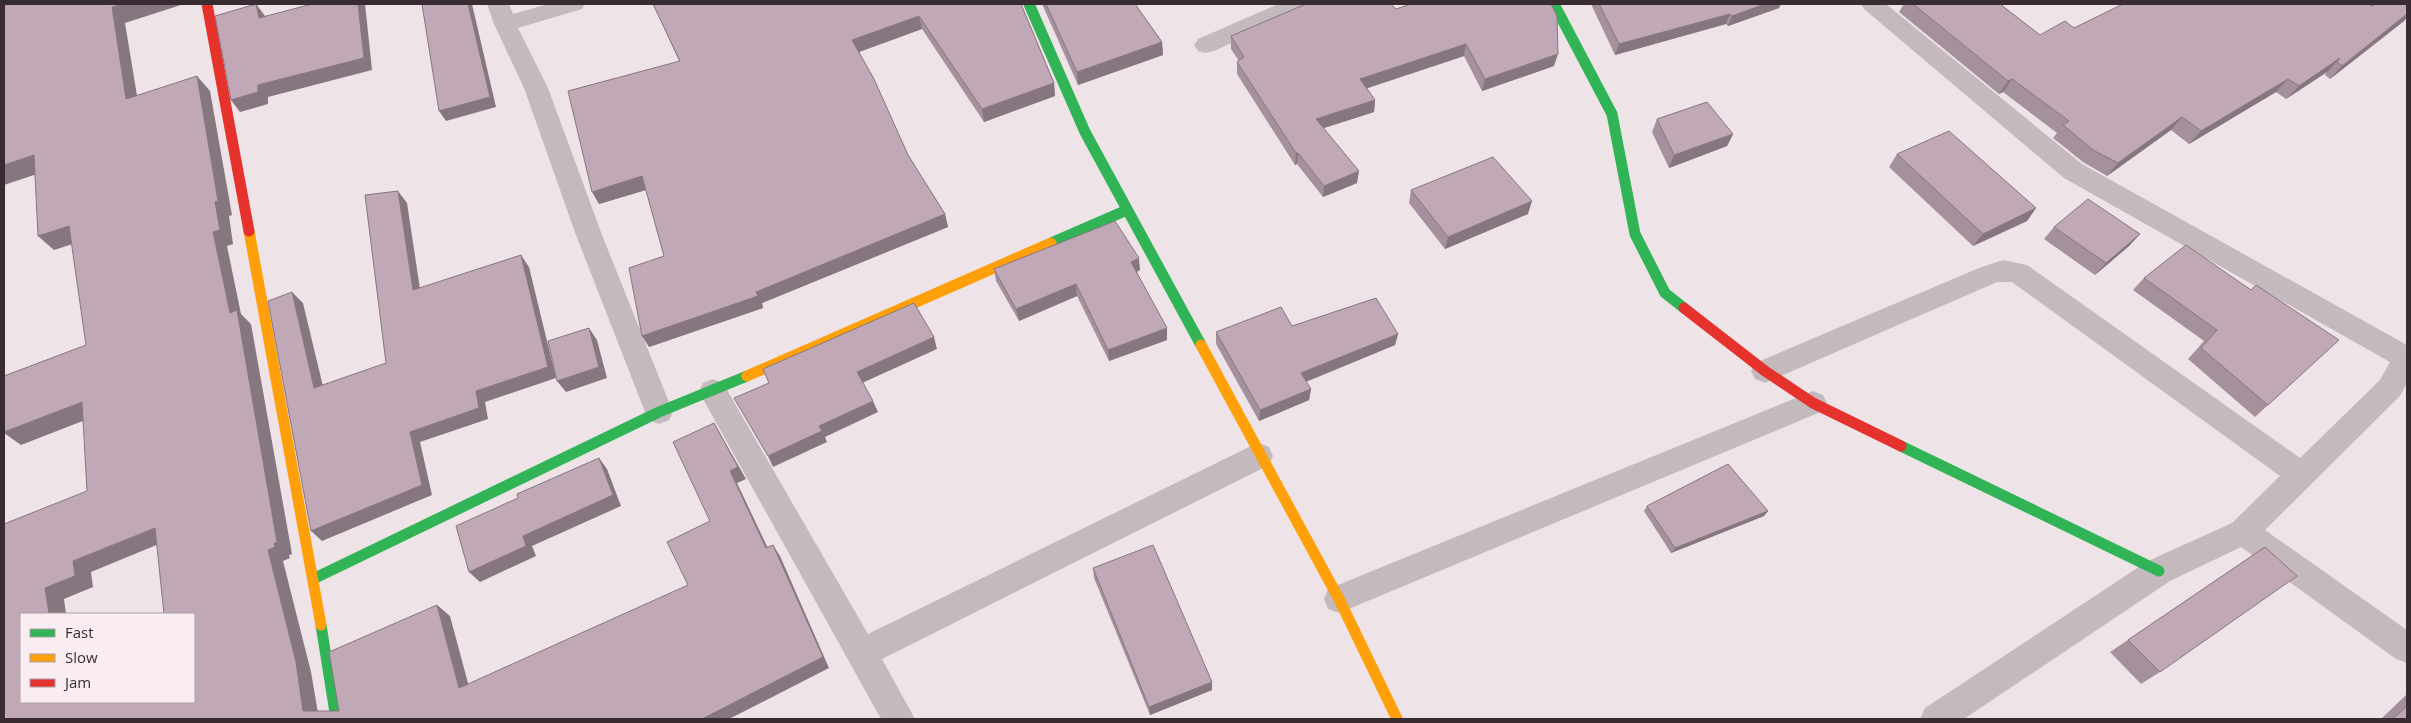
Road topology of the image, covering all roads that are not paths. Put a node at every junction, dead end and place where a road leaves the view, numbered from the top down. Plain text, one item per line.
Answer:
1 (207, 4) edge
2 (574, 4) edge
3 (1029, 4) edge
4 (1298, 4) edge
5 (1554, 4) edge
6 (1872, 4) edge
7 (502, 14) edge
8 (1206, 45) dead end
9 (1127, 210) junction
10 (2407, 358) edge
11 (1764, 372) junction
12 (713, 391) junction
13 (1813, 403) junction
14 (659, 412) junction
15 (1259, 456) junction
16 (2300, 474) junction
17 (2243, 532) junction
18 (2159, 571) junction
19 (313, 579) junction
20 (1339, 599) junction
21 (2407, 648) edge
22 (861, 653) junction
23 (336, 719) edge
24 (899, 719) edge
25 (1396, 719) edge
26 (1936, 719) edge

1 - 19 street
2 - 7 street
3 - 9 street
4 - 8 street
5 - 11 street
6 - 10 street
7 - 14 street
9 - 12 street
9 - 15 street
10 - 16 street
11 - 13 street
11 - 16 street
12 - 14 street
12 - 22 street
13 - 18 street
13 - 20 street
14 - 19 street
15 - 20 street
15 - 22 street
16 - 17 street
17 - 18 street
17 - 21 street
18 - 26 street
19 - 23 street
20 - 25 street
22 - 24 street

